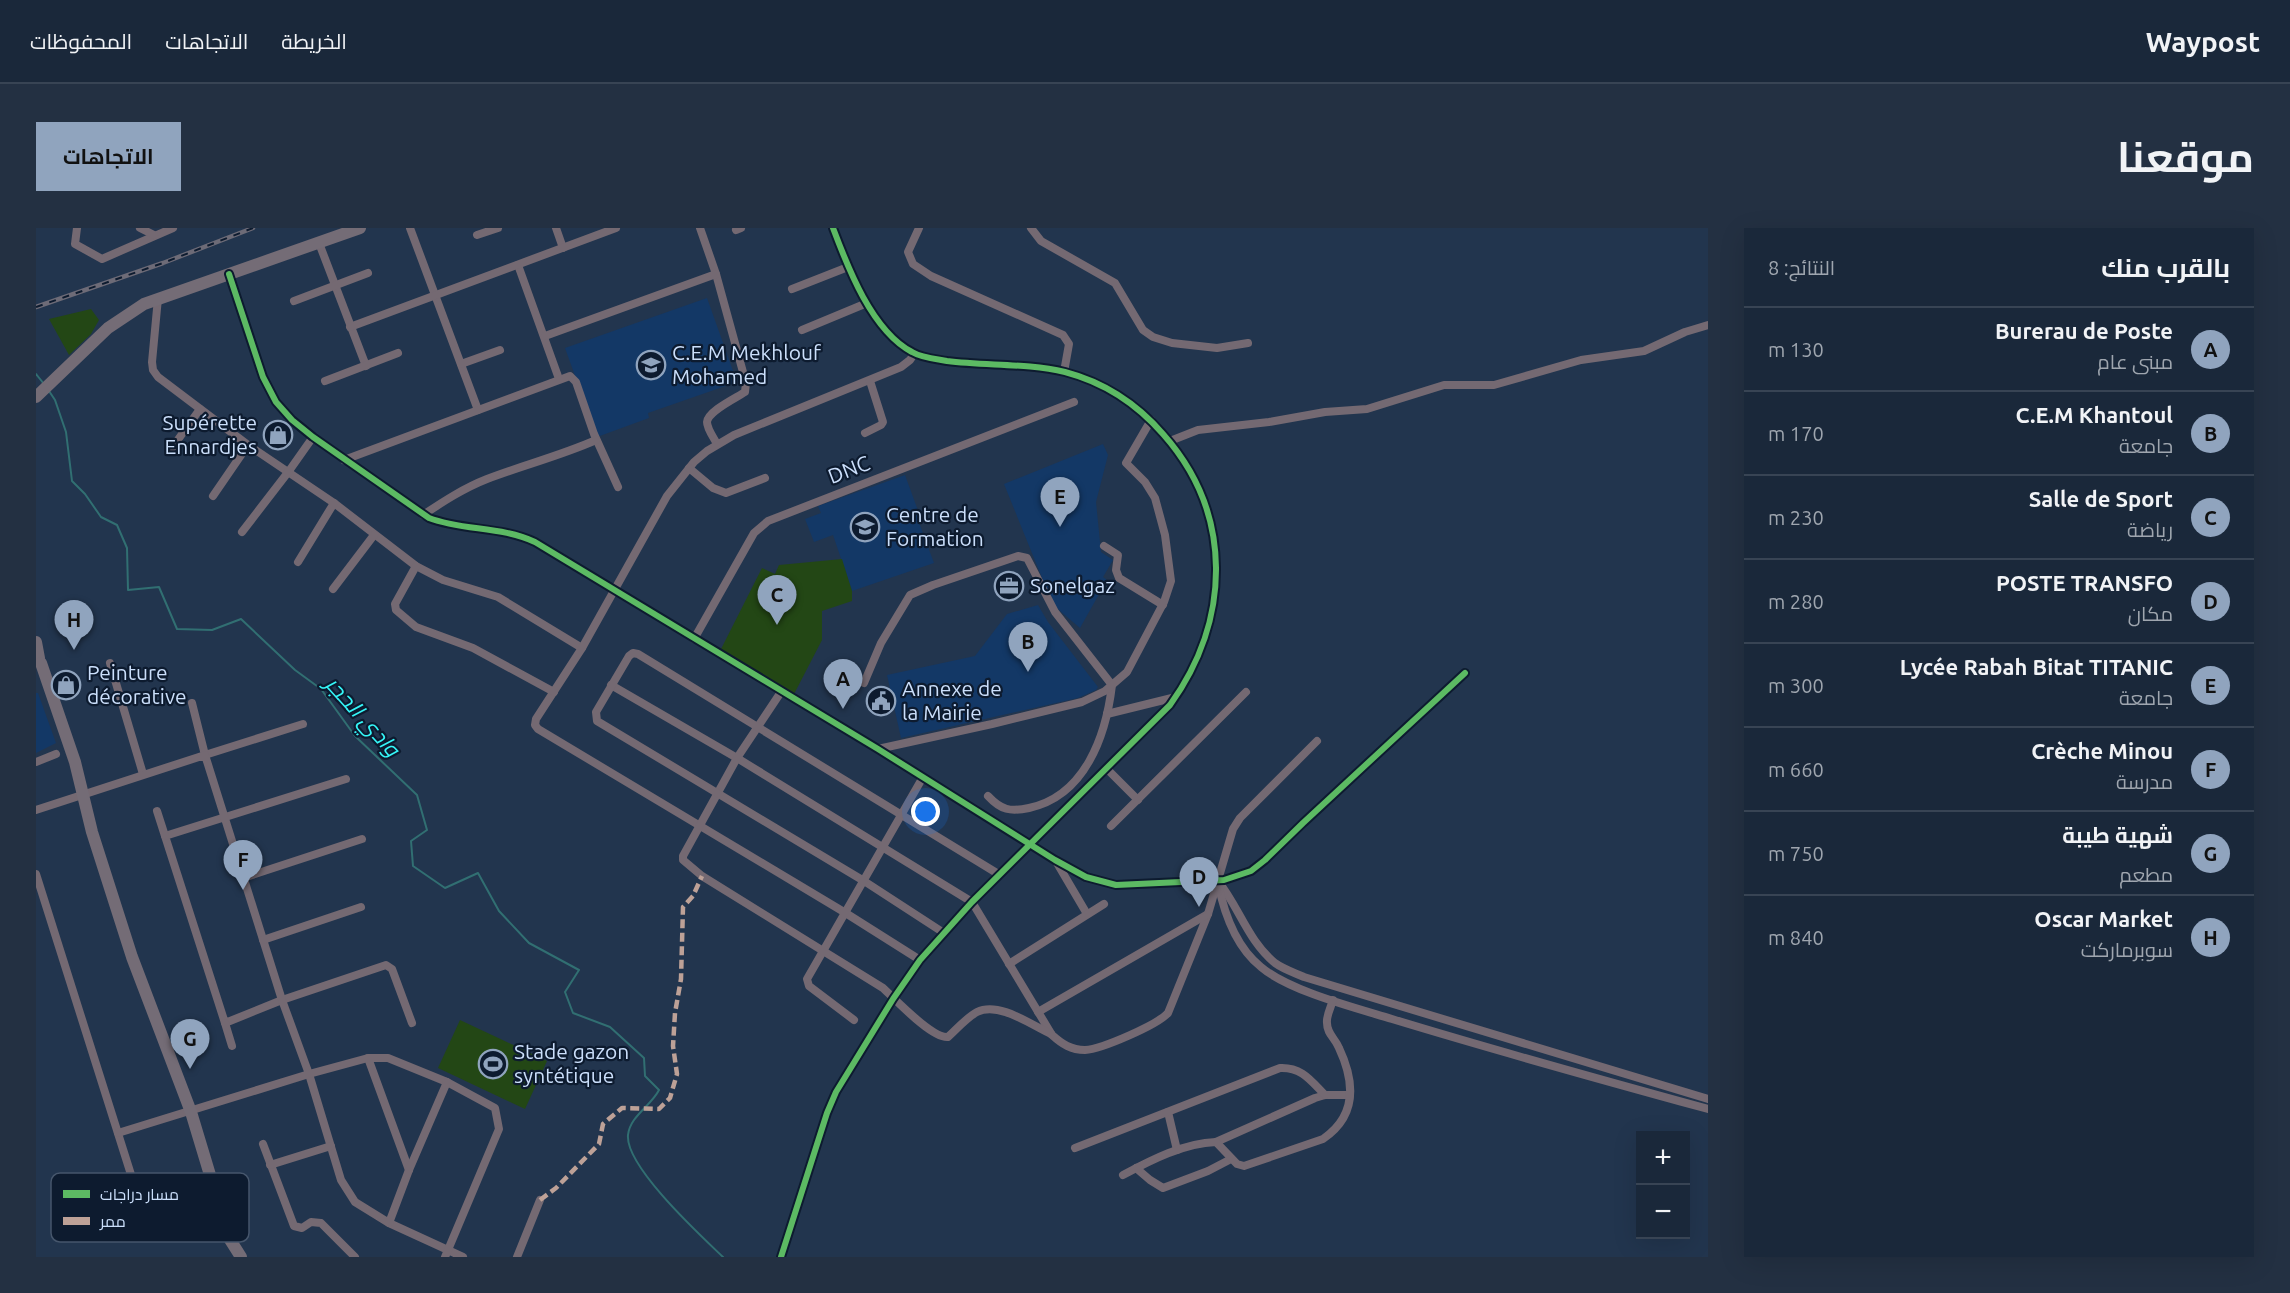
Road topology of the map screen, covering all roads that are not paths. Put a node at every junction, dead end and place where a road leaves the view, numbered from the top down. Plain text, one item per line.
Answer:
1 (77, 228) edge
2 (140, 228) edge
3 (173, 228) edge
4 (360, 228) edge
5 (410, 228) edge
6 (498, 228) edge
7 (556, 228) edge
8 (616, 228) edge
9 (700, 228) edge
10 (833, 228) edge
11 (919, 228) edge
12 (1031, 228) edge
13 (154, 235) junction
14 (477, 235) dead end
15 (319, 243) junction
16 (563, 248) junction
17 (518, 265) junction
18 (848, 267) junction
19 (368, 273) dead end
20 (229, 274) junction
21 (716, 274) junction
22 (335, 287) junction
23 (792, 289) dead end
24 (435, 296) junction
25 (158, 298) junction
26 (294, 301) dead end
27 (867, 303) junction
28 (1708, 325) edge
29 (350, 327) junction
30 (802, 330) dead end
31 (544, 336) junction
32 (1248, 343) dead end
33 (500, 350) dead end
34 (398, 353) dead end
35 (914, 354) junction
36 (461, 364) junction
37 (366, 366) junction
38 (1064, 372) junction
39 (559, 379) junction
40 (325, 381) dead end
41 (870, 381) junction
42 (36, 396) edge
43 (1074, 402) dead end
44 (200, 409) junction
45 (478, 410) junction
46 (1151, 420) junction
47 (865, 433) dead end
48 (313, 437) junction
49 (596, 440) junction
50 (1170, 441) junction
51 (717, 444) junction
52 (248, 445) junction
53 (172, 448) dead end
54 (344, 460) junction
55 (689, 468) junction
56 (289, 471) junction
57 (765, 478) dead end
58 (618, 487) dead end
59 (213, 496) dead end
60 (334, 503) junction
61 (423, 515) junction
62 (242, 532) dead end
63 (375, 535) junction
64 (1104, 546) dead end
65 (298, 562) dead end
66 (416, 566) junction
67 (333, 589) dead end
68 (614, 591) junction
69 (1163, 605) junction
70 (694, 639) junction
71 (36, 642) edge
72 (582, 648) junction
73 (110, 663) dead end
74 (38, 664) edge
75 (1465, 673) dead end
76 (864, 683) dead end
77 (611, 685) junction
78 (1112, 685) junction
79 (554, 692) junction
80 (781, 692) junction
81 (1245, 692) dead end
82 (1176, 697) junction
83 (192, 703) dead end
84 (1107, 714) junction
85 (303, 724) dead end
86 (758, 726) junction
87 (1317, 741) dead end
88 (878, 749) junction
89 (56, 754) dead end
90 (205, 755) junction
91 (737, 758) junction
92 (36, 762) edge
93 (1107, 769) junction
94 (143, 774) junction
95 (923, 777) junction
96 (346, 779) dead end
97 (717, 792) junction
98 (84, 795) junction
99 (988, 796) dead end
100 (1138, 800) junction
101 (36, 810) edge
102 (158, 811) dead end
103 (901, 815) junction
104 (223, 817) junction
105 (698, 826) junction
106 (1112, 826) dead end
107 (165, 836) junction
108 (362, 839) dead end
109 (1032, 844) junction
110 (882, 846) junction
111 (1055, 860) junction
112 (36, 874) edge
113 (1000, 875) junction
114 (243, 878) junction
115 (1217, 880) junction
116 (864, 881) junction
117 (972, 902) junction
118 (1104, 903) dead end
119 (361, 907) dead end
120 (844, 912) junction
121 (1087, 914) junction
122 (1208, 914) junction
123 (944, 933) junction
124 (263, 940) junction
125 (823, 949) junction
126 (920, 960) junction
127 (1009, 964) junction
128 (893, 999) junction
129 (282, 1000) junction
130 (1333, 1000) junction
131 (1038, 1012) junction
132 (854, 1020) dead end
133 (225, 1023) junction
134 (412, 1023) dead end
135 (1052, 1035) junction
136 (1517, 1040) junction
137 (232, 1046) dead end
138 (1511, 1055) junction
139 (368, 1058) junction
140 (309, 1074) junction
141 (447, 1082) junction
142 (1325, 1095) junction
143 (1350, 1095) junction
144 (1708, 1099) edge
145 (1708, 1109) edge
146 (191, 1112) junction
147 (1168, 1112) junction
148 (118, 1133) junction
149 (1216, 1142) junction
150 (263, 1144) dead end
151 (331, 1146) junction
152 (1075, 1148) dead end
153 (1177, 1150) junction
154 (1231, 1159) junction
155 (270, 1165) junction
156 (1136, 1168) junction
157 (409, 1170) junction
158 (131, 1173) edge
159 (209, 1173) edge
160 (1123, 1175) dead end
161 (540, 1200) dead end
162 (389, 1223) junction
163 (232, 1242) edge
164 (446, 1253) edge
165 (241, 1257) edge
166 (355, 1257) edge
167 (463, 1257) edge
168 (517, 1257) edge
169 (781, 1257) edge

1 - 13 street
2 - 13 street
3 - 13 street
4 - 15 main road
5 - 24 street
6 - 14 street
7 - 16 street
8 - 16 street
9 - 21 street
10 - 18 street
11 - 38 street
12 - 32 street
15 - 20 main road
15 - 22 street
16 - 17 street
17 - 24 street
17 - 31 street
18 - 23 street
18 - 27 street
19 - 22 street
20 - 25 main road
20 - 48 street
21 - 31 street
21 - 51 street
22 - 26 street
22 - 29 street
24 - 29 street
24 - 36 street
25 - 42 main road
25 - 44 street
27 - 30 street
27 - 35 street
28 - 50 street
29 - 37 street
31 - 39 street
33 - 36 street
34 - 37 street
35 - 38 street
35 - 41 street
36 - 45 street
37 - 40 street
38 - 46 street
39 - 45 street
39 - 49 street
41 - 47 street
41 - 51 street
43 - 70 street, DNC
44 - 52 street
44 - 53 street
45 - 54 street
46 - 50 street
46 - 69 street
48 - 54 street
48 - 56 street
49 - 58 street
49 - 61 street
50 - 82 street
51 - 55 street
52 - 56 street
52 - 59 street
54 - 61 street
55 - 57 street
55 - 68 street
56 - 60 street
56 - 62 street
60 - 63 street
60 - 65 street
61 - 68 street
63 - 66 street
63 - 67 street
64 - 69 street
66 - 72 street
66 - 79 street
68 - 70 street
68 - 72 street
69 - 78 street
70 - 80 street
71 - 74 main road
72 - 79 street
73 - 94 street
74 - 98 main road
75 - 115 street
76 - 78 street
77 - 86 street
77 - 91 street
77 - 97 street
78 - 84 street
78 - 88 street
79 - 105 street
80 - 86 street
80 - 88 street
81 - 100 street
82 - 84 street
82 - 93 street
83 - 90 street
84 - 99 street
85 - 90 street
86 - 91 street
86 - 103 street
87 - 115 street
88 - 95 street
89 - 92 street
90 - 94 street
90 - 104 street
91 - 97 street
91 - 110 street
93 - 100 street
93 - 109 street
94 - 98 street
95 - 103 street
95 - 109 street
96 - 104 street
97 - 105 street
97 - 116 street
98 - 101 street
98 - 146 main road
100 - 106 street
102 - 107 street
103 - 110 street
103 - 113 street
104 - 107 street
104 - 114 street
105 - 120 street
105 - 125 street
107 - 133 street
108 - 114 street
109 - 111 street
109 - 113 street
110 - 116 street
110 - 117 street
111 - 115 street
111 - 121 street
112 - 148 street
113 - 117 street
114 - 124 street
115 - 122 street
115 - 130 street
115 - 136 street
116 - 120 street
116 - 123 street
117 - 123 street
117 - 127 street
118 - 121 street
119 - 124 street
120 - 125 street
120 - 126 street
121 - 127 street
122 - 131 street
122 - 135 street
123 - 126 street
124 - 129 street
125 - 128 street
125 - 132 street
126 - 128 street
127 - 131 street
128 - 135 street
128 - 169 street
129 - 133 street
129 - 134 street
129 - 140 street
130 - 138 street
130 - 143 street
131 - 135 street
133 - 137 street
136 - 138 street
136 - 144 street
138 - 145 street
139 - 140 street
139 - 141 street
139 - 157 street
140 - 146 street
140 - 151 street
141 - 157 street
141 - 164 street
142 - 143 street
142 - 147 street
142 - 149 street
143 - 154 street
146 - 148 street
146 - 159 main road
147 - 152 street
147 - 153 street
148 - 158 street
149 - 153 street
149 - 154 street
150 - 155 street
151 - 155 street
151 - 162 street
153 - 156 street
154 - 156 street
155 - 166 street
156 - 160 street
157 - 162 street
161 - 168 street
162 - 164 street
163 - 165 main road
164 - 167 street

